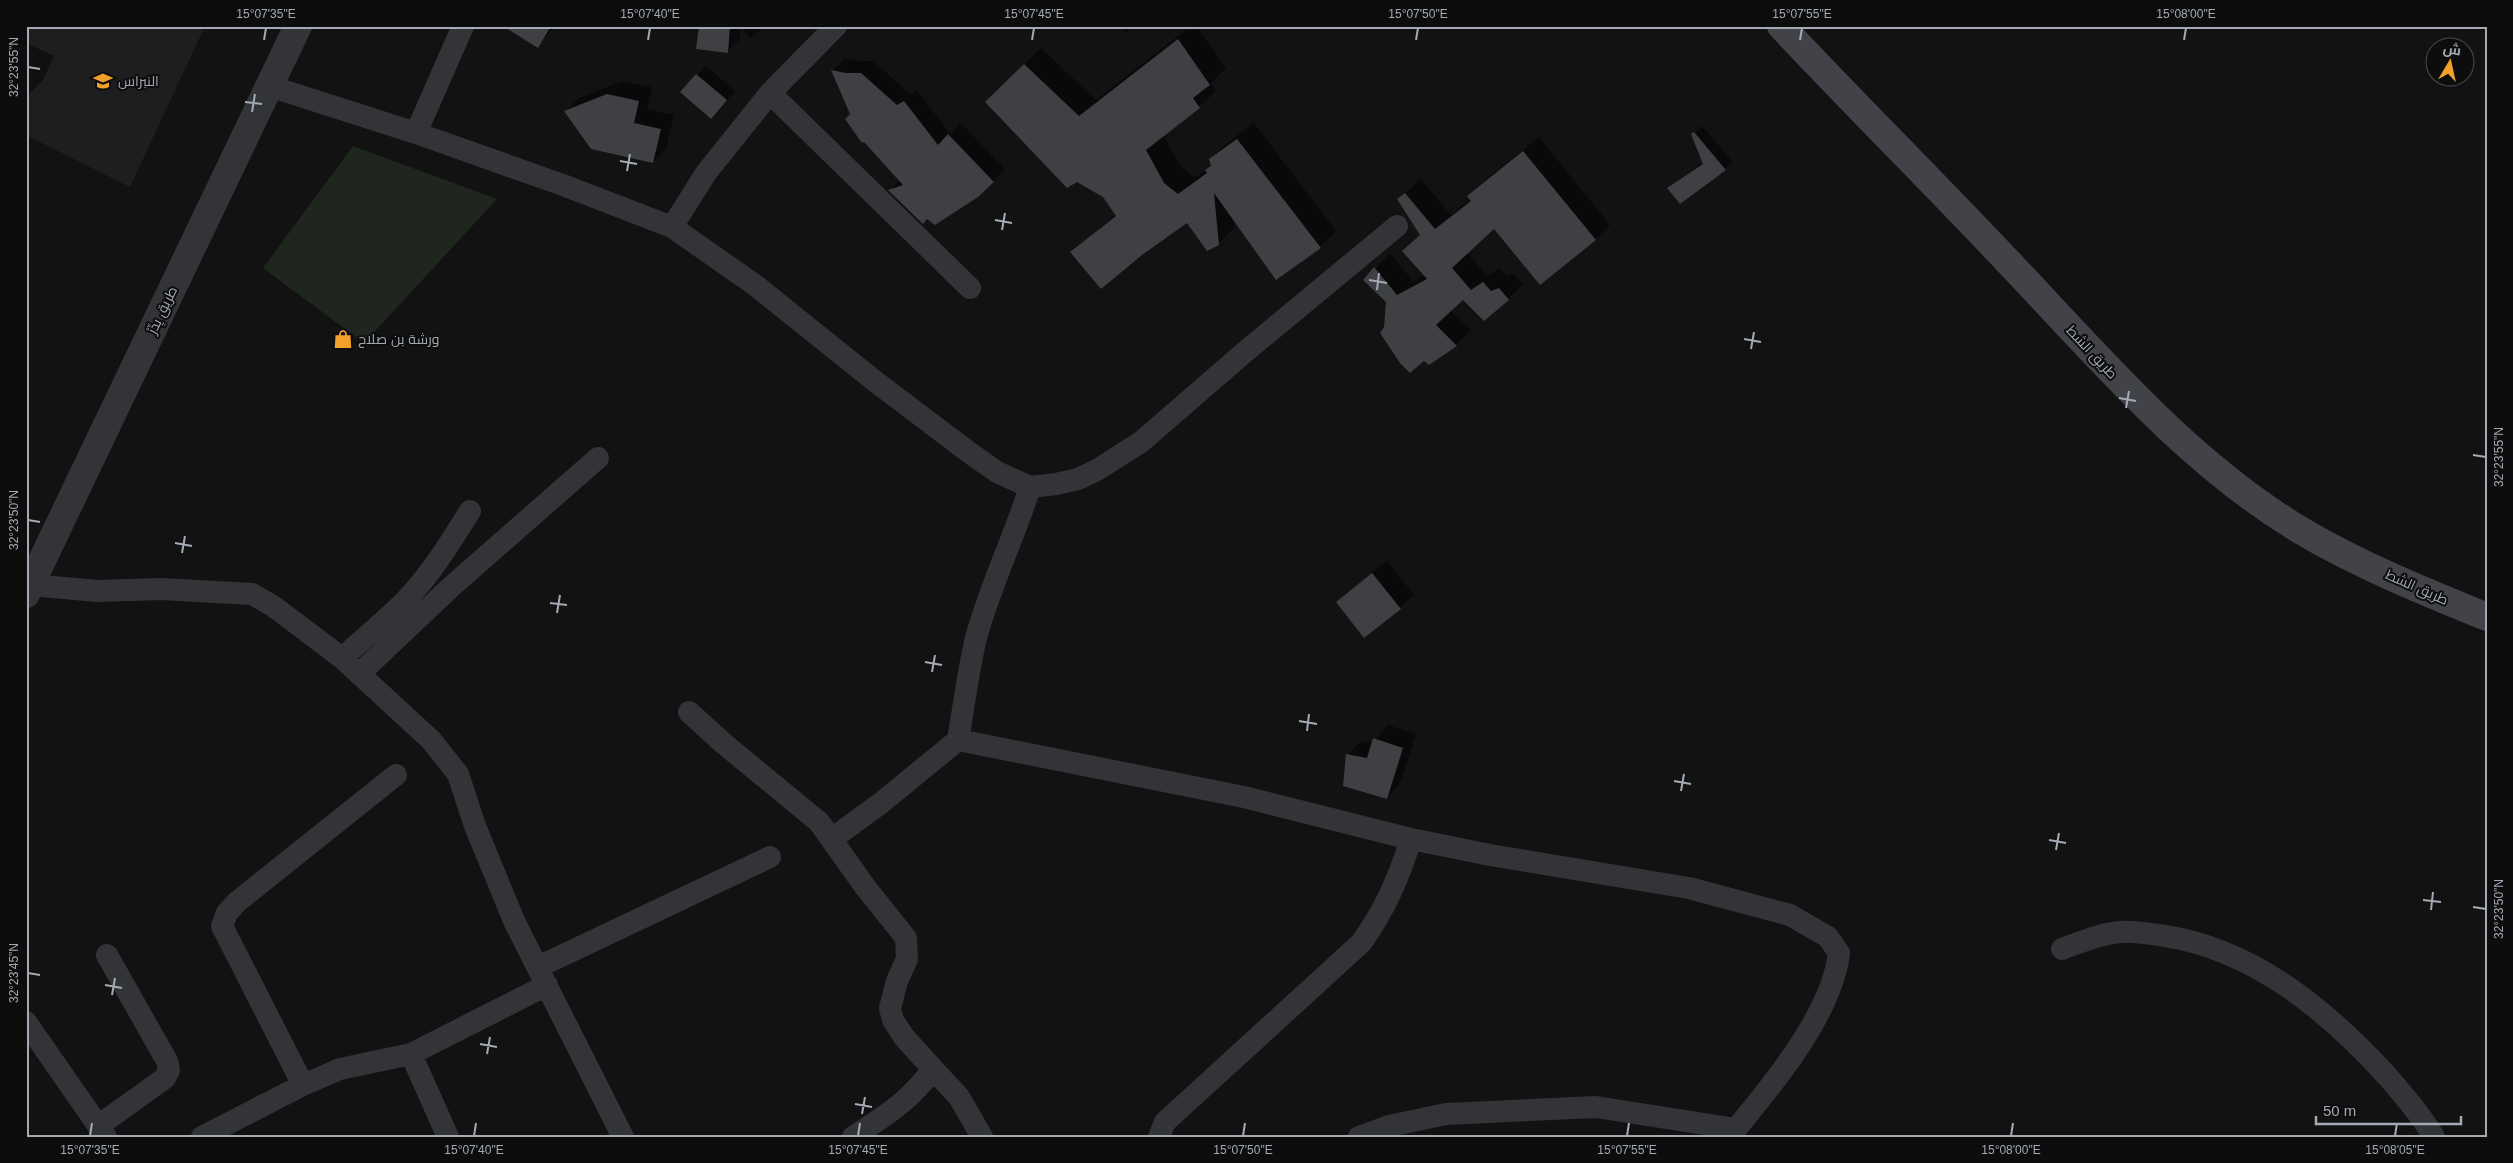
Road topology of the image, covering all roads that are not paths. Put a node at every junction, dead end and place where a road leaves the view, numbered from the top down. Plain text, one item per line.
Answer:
1 (298, 26) edge
2 (463, 26) edge
3 (836, 26) edge
4 (1781, 26) edge
5 (269, 86) junction
6 (770, 93) junction
7 (416, 134) junction
8 (1397, 226) dead end
9 (672, 227) junction
10 (970, 288) dead end
11 (598, 458) dead end
12 (1030, 487) junction
13 (470, 511) dead end
14 (29, 589) edge
15 (2487, 617) edge
16 (342, 658) junction
17 (359, 674) junction
18 (690, 712) dead end
19 (958, 740) junction
20 (396, 775) dead end
21 (833, 838) junction
22 (1410, 839) junction
23 (770, 858) dead end
24 (2062, 949) dead end
25 (107, 955) dead end
26 (542, 976) junction
27 (26, 1022) edge
28 (411, 1054) junction
29 (933, 1069) junction
30 (303, 1085) junction
31 (232, 1129) edge
32 (102, 1131) edge
33 (1734, 1133) edge
34 (202, 1137) edge
35 (448, 1137) edge
36 (623, 1137) edge
37 (853, 1137) edge
38 (982, 1137) edge
39 (1159, 1137) edge
40 (1360, 1137) edge
41 (2434, 1137) edge

1 - 5 street, طريق يِدِّرْ
2 - 7 street
3 - 6 street
4 - 15 main road, طريق الشط
5 - 7 street
5 - 14 street, طريق يِدِّرْ
6 - 9 street
6 - 10 street
7 - 9 street
8 - 12 street
9 - 12 street
11 - 17 street
12 - 19 street
13 - 16 street
14 - 16 street
16 - 17 street
17 - 26 street
18 - 21 street
19 - 21 street
19 - 22 street
20 - 30 street
21 - 29 street
22 - 33 street
22 - 39 street
23 - 26 street
24 - 41 street
25 - 32 street
26 - 28 street
26 - 36 street
27 - 32 street
28 - 30 street
28 - 35 street
29 - 37 street
29 - 38 street
30 - 31 street
31 - 34 street
33 - 40 street

